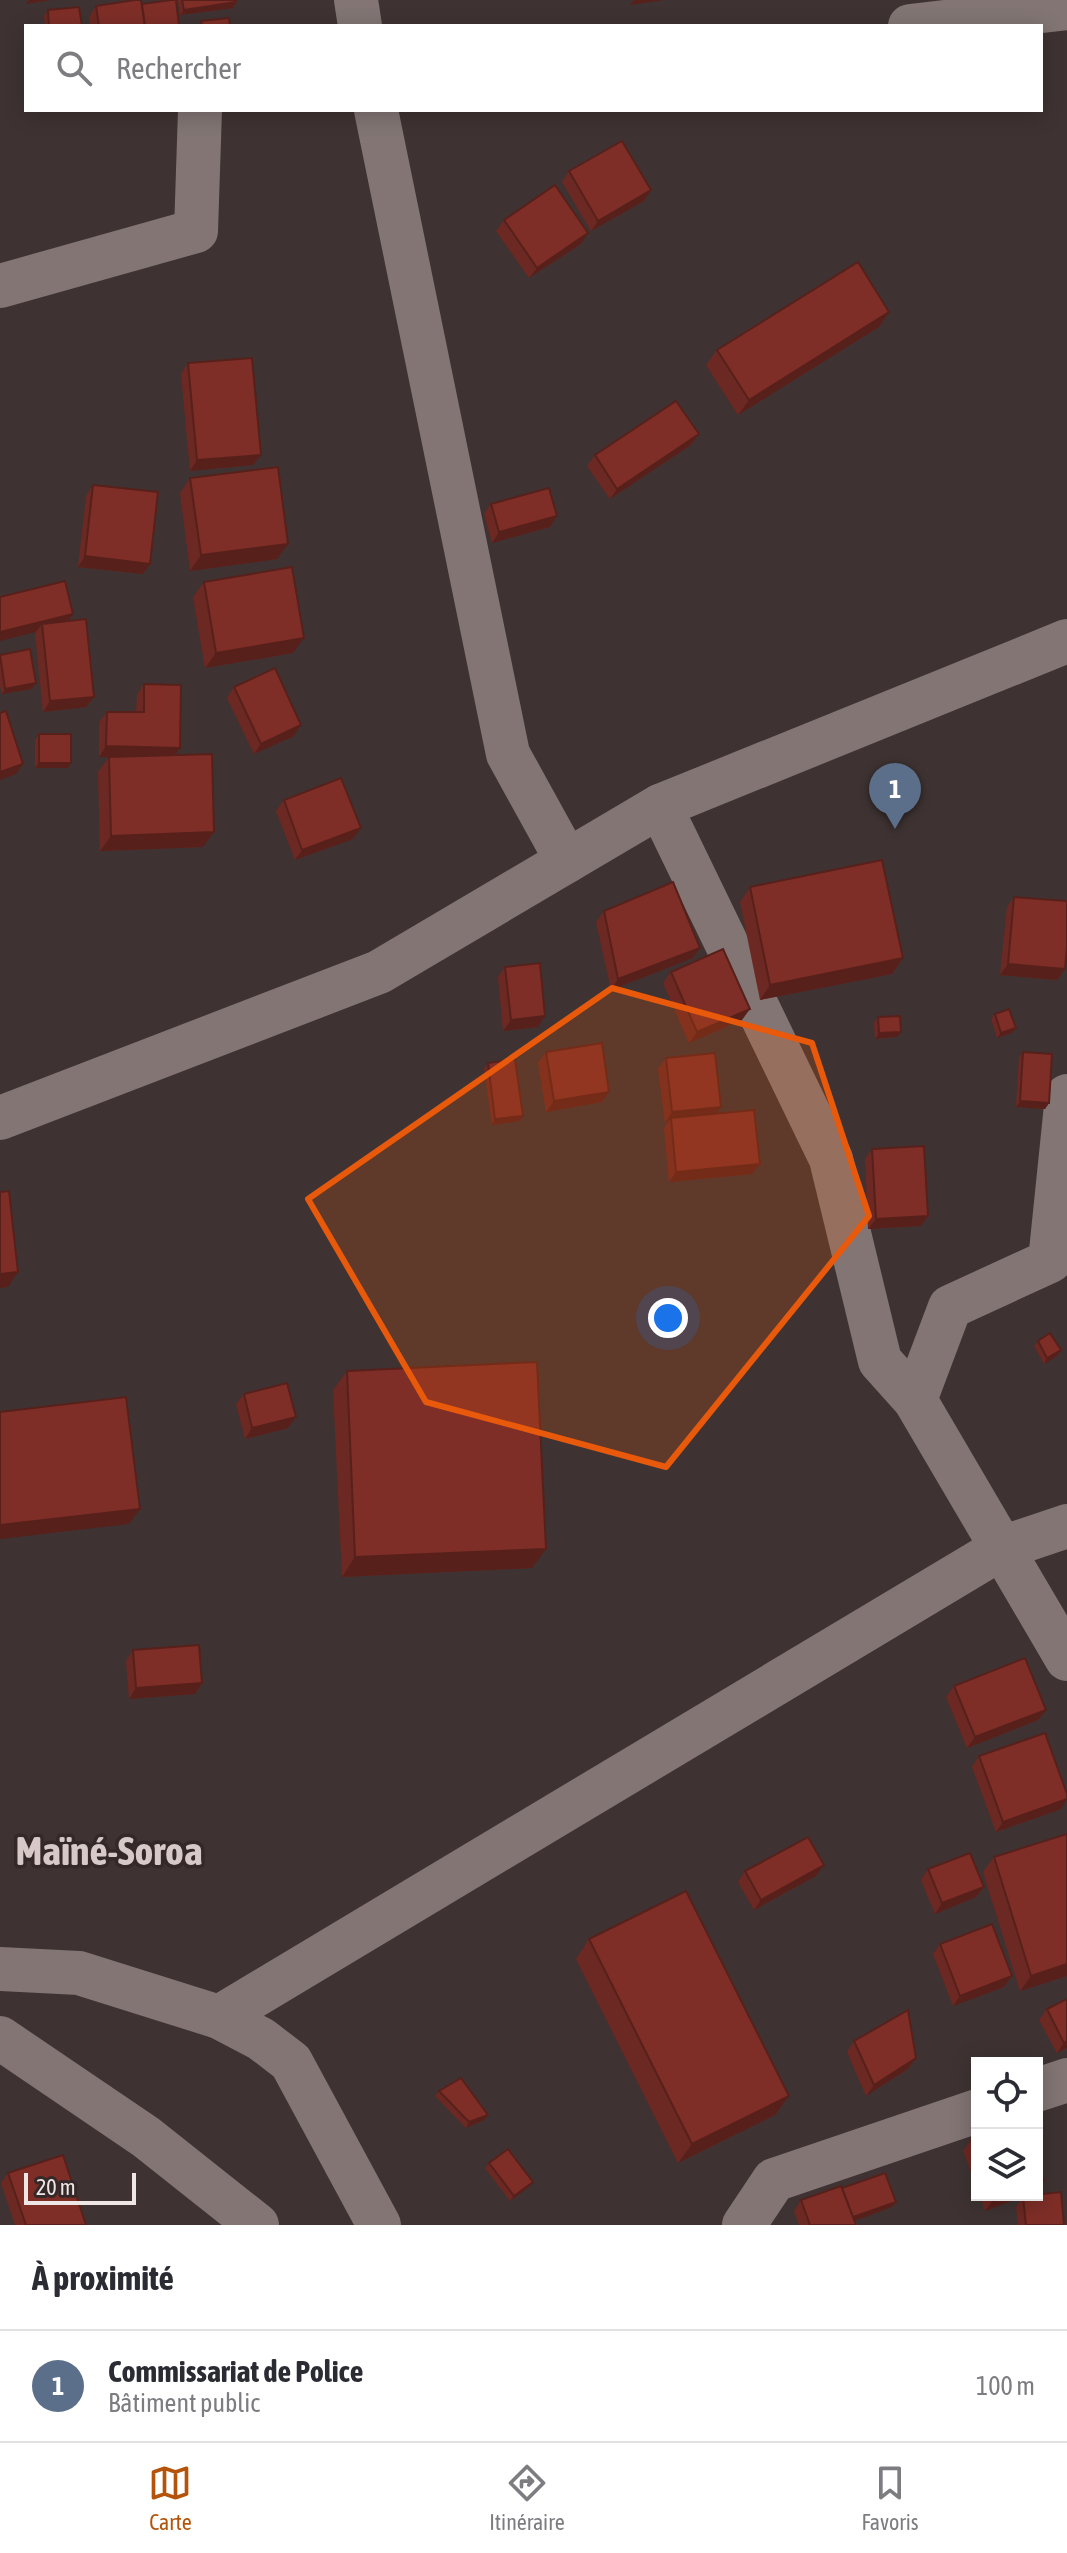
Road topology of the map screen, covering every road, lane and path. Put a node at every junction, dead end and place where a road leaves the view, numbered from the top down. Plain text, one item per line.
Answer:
1 (356, 0) edge
2 (1067, 8) edge
3 (360, 24) edge
4 (927, 24) edge
5 (200, 112) edge
6 (376, 112) edge
7 (0, 286) edge
8 (1067, 641) edge
9 (660, 806) junction
10 (567, 861) junction
11 (1067, 1096) edge
12 (0, 1118) edge
13 (915, 1400) junction
14 (1067, 1526) edge
15 (1002, 1548) junction
16 (1067, 1659) edge
17 (0, 1969) edge
18 (219, 2017) junction
19 (0, 2038) edge
20 (1067, 2080) edge
21 (1043, 2088) edge
22 (971, 2113) edge
23 (257, 2225) edge
24 (379, 2225) edge
25 (744, 2225) edge

1 - 3 street
2 - 4 street
5 - 7 street
6 - 10 street
8 - 9 street
9 - 10 street
9 - 13 street
10 - 12 street
11 - 13 street
13 - 15 street
14 - 15 street
15 - 16 street
15 - 18 street
17 - 18 street
18 - 24 street
19 - 23 street
20 - 21 street
22 - 25 street

